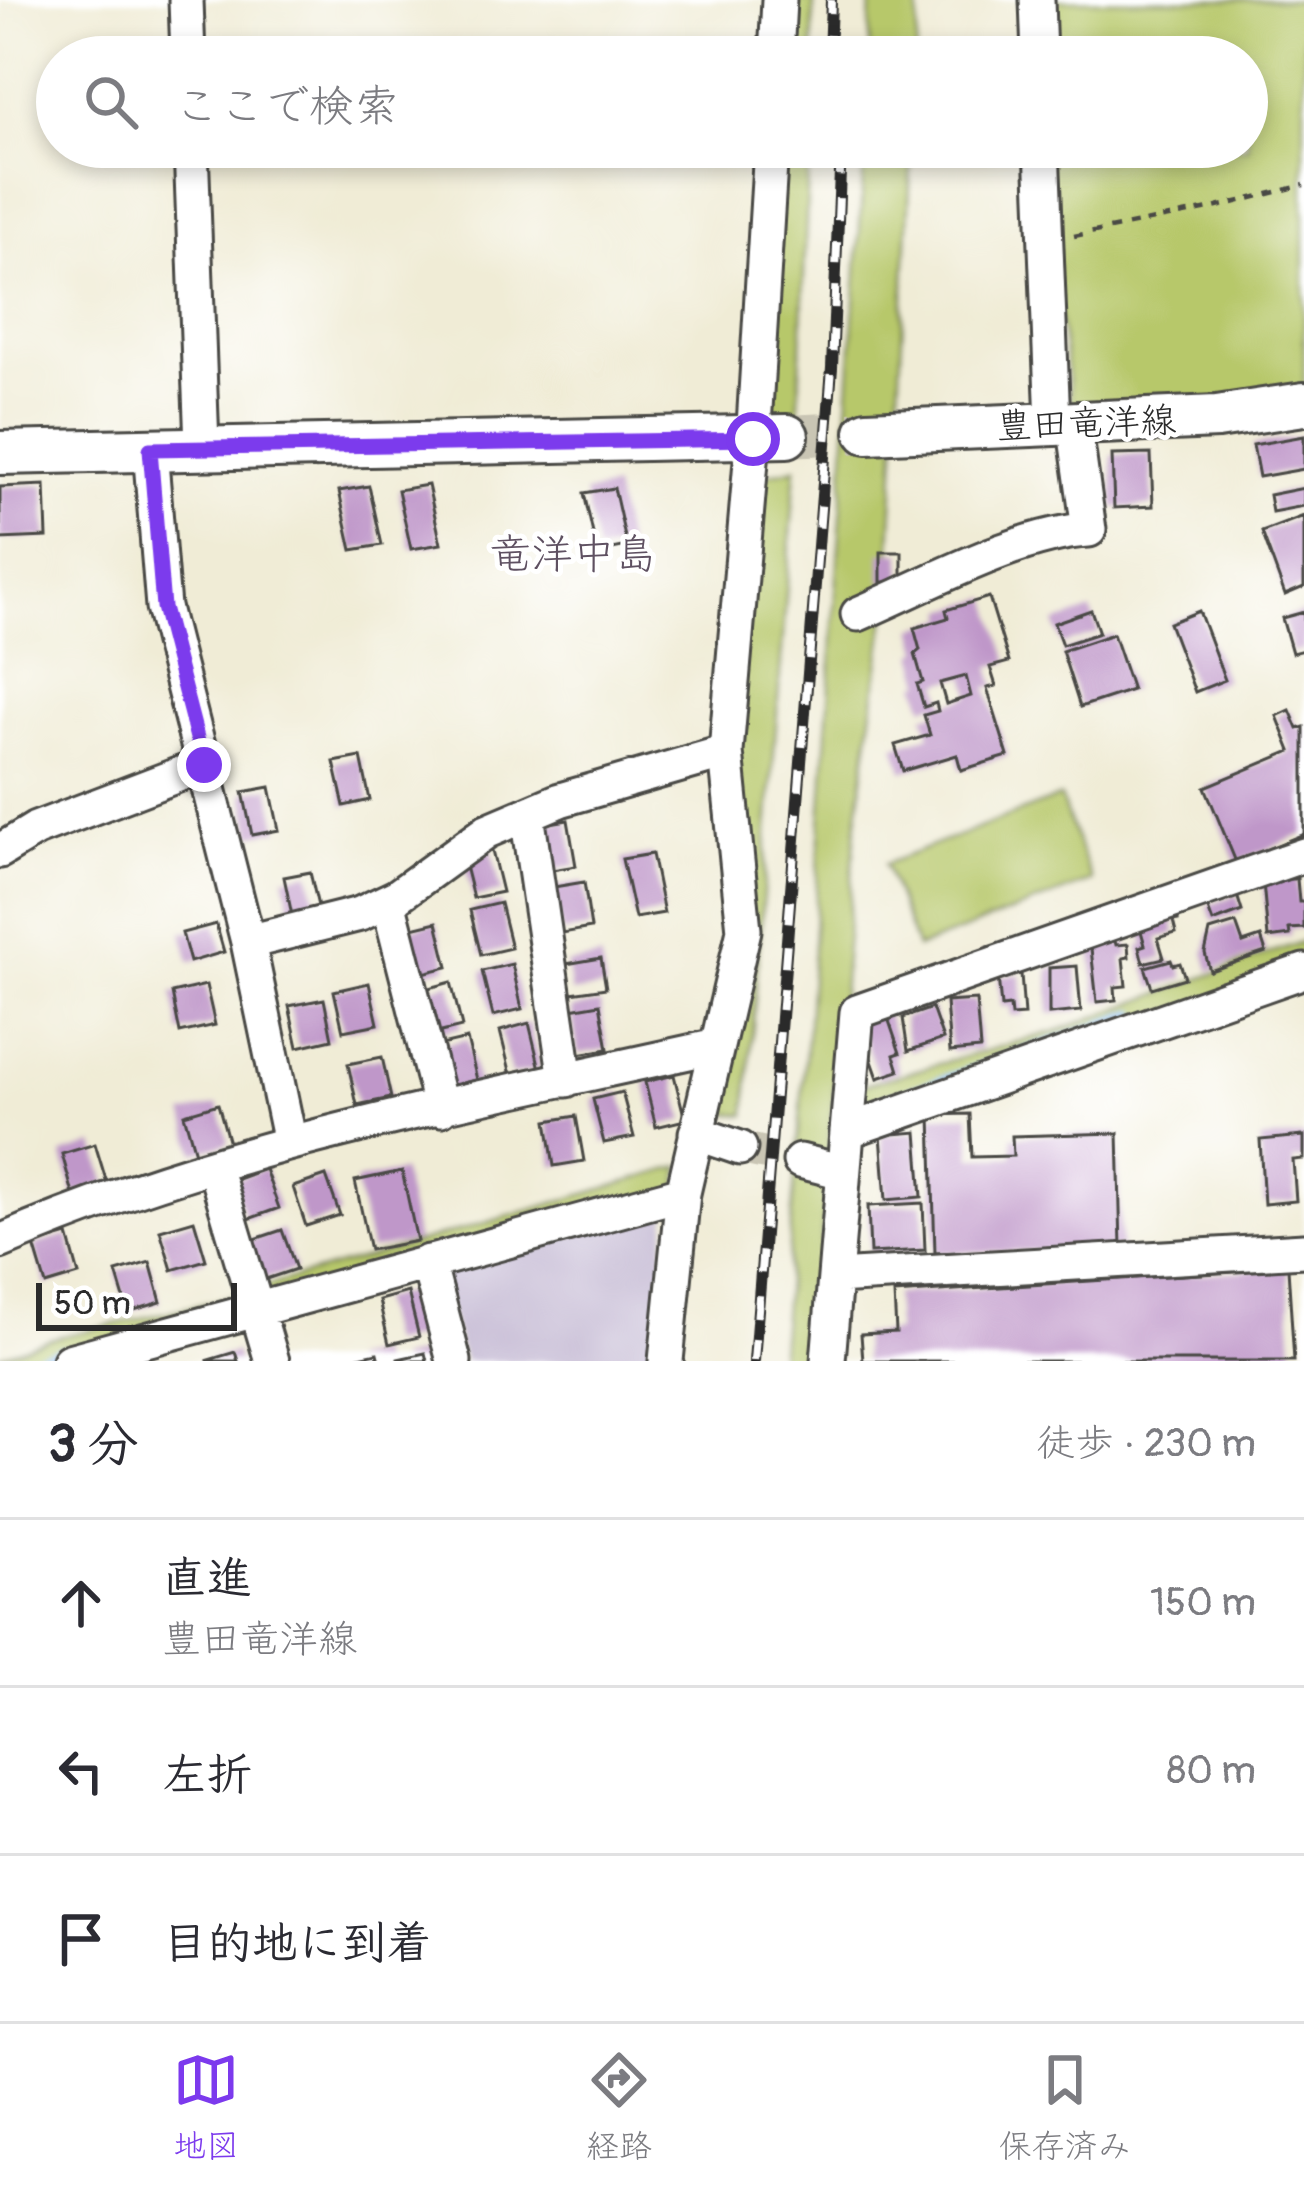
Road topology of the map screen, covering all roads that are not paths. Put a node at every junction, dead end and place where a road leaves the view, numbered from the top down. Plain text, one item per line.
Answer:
1 (186, 0) edge
2 (779, 0) edge
3 (1037, 0) edge
4 (187, 36) edge
5 (777, 36) edge
6 (1038, 36) edge
7 (192, 168) edge
8 (771, 168) edge
9 (1043, 168) edge
10 (1304, 404) edge
11 (1064, 423) junction
12 (867, 432) tunnel mouth
13 (770, 438) junction
14 (202, 446) junction
15 (150, 449) junction
16 (0, 452) edge
17 (858, 614) dead end
18 (726, 752) junction
19 (204, 765) junction
20 (527, 814) junction
21 (0, 851) edge
22 (1304, 855) edge
23 (388, 901) junction
24 (248, 942) junction
25 (1304, 970) edge
26 (716, 1046) junction
27 (566, 1080) junction
28 (441, 1108) junction
29 (847, 1131) junction
30 (696, 1133) junction
31 (290, 1143) junction
32 (740, 1148) tunnel mouth
33 (800, 1161) tunnel mouth
34 (214, 1166) junction
35 (843, 1172) junction
36 (683, 1192) junction
37 (0, 1242) edge
38 (1304, 1250) edge
39 (428, 1262) junction
40 (835, 1277) junction
41 (257, 1310) junction
42 (68, 1361) edge
43 (272, 1361) edge
44 (454, 1361) edge
45 (666, 1361) edge
46 (828, 1361) edge

1 - 4 street
2 - 5 street
3 - 6 street
7 - 14 street
8 - 13 street
9 - 11 street
10 - 11 main road, 豊田竜洋線
11 - 12 main road, 豊田竜洋線
11 - 17 street
13 - 14 main road
13 - 18 street
14 - 15 main road
15 - 16 main road
15 - 19 street
18 - 20 street
18 - 26 street
19 - 21 street
19 - 24 street
20 - 23 street
20 - 27 street
22 - 29 street
23 - 24 street
23 - 28 street
24 - 31 street
25 - 29 street
26 - 27 street
26 - 30 street
27 - 28 street
28 - 31 street
29 - 35 street
30 - 32 street
30 - 36 street
31 - 34 street
33 - 35 street
34 - 37 street
34 - 41 street
35 - 40 street
36 - 39 street
36 - 45 street
38 - 40 street
39 - 41 street
39 - 44 street
40 - 46 street
41 - 42 street
41 - 43 street

